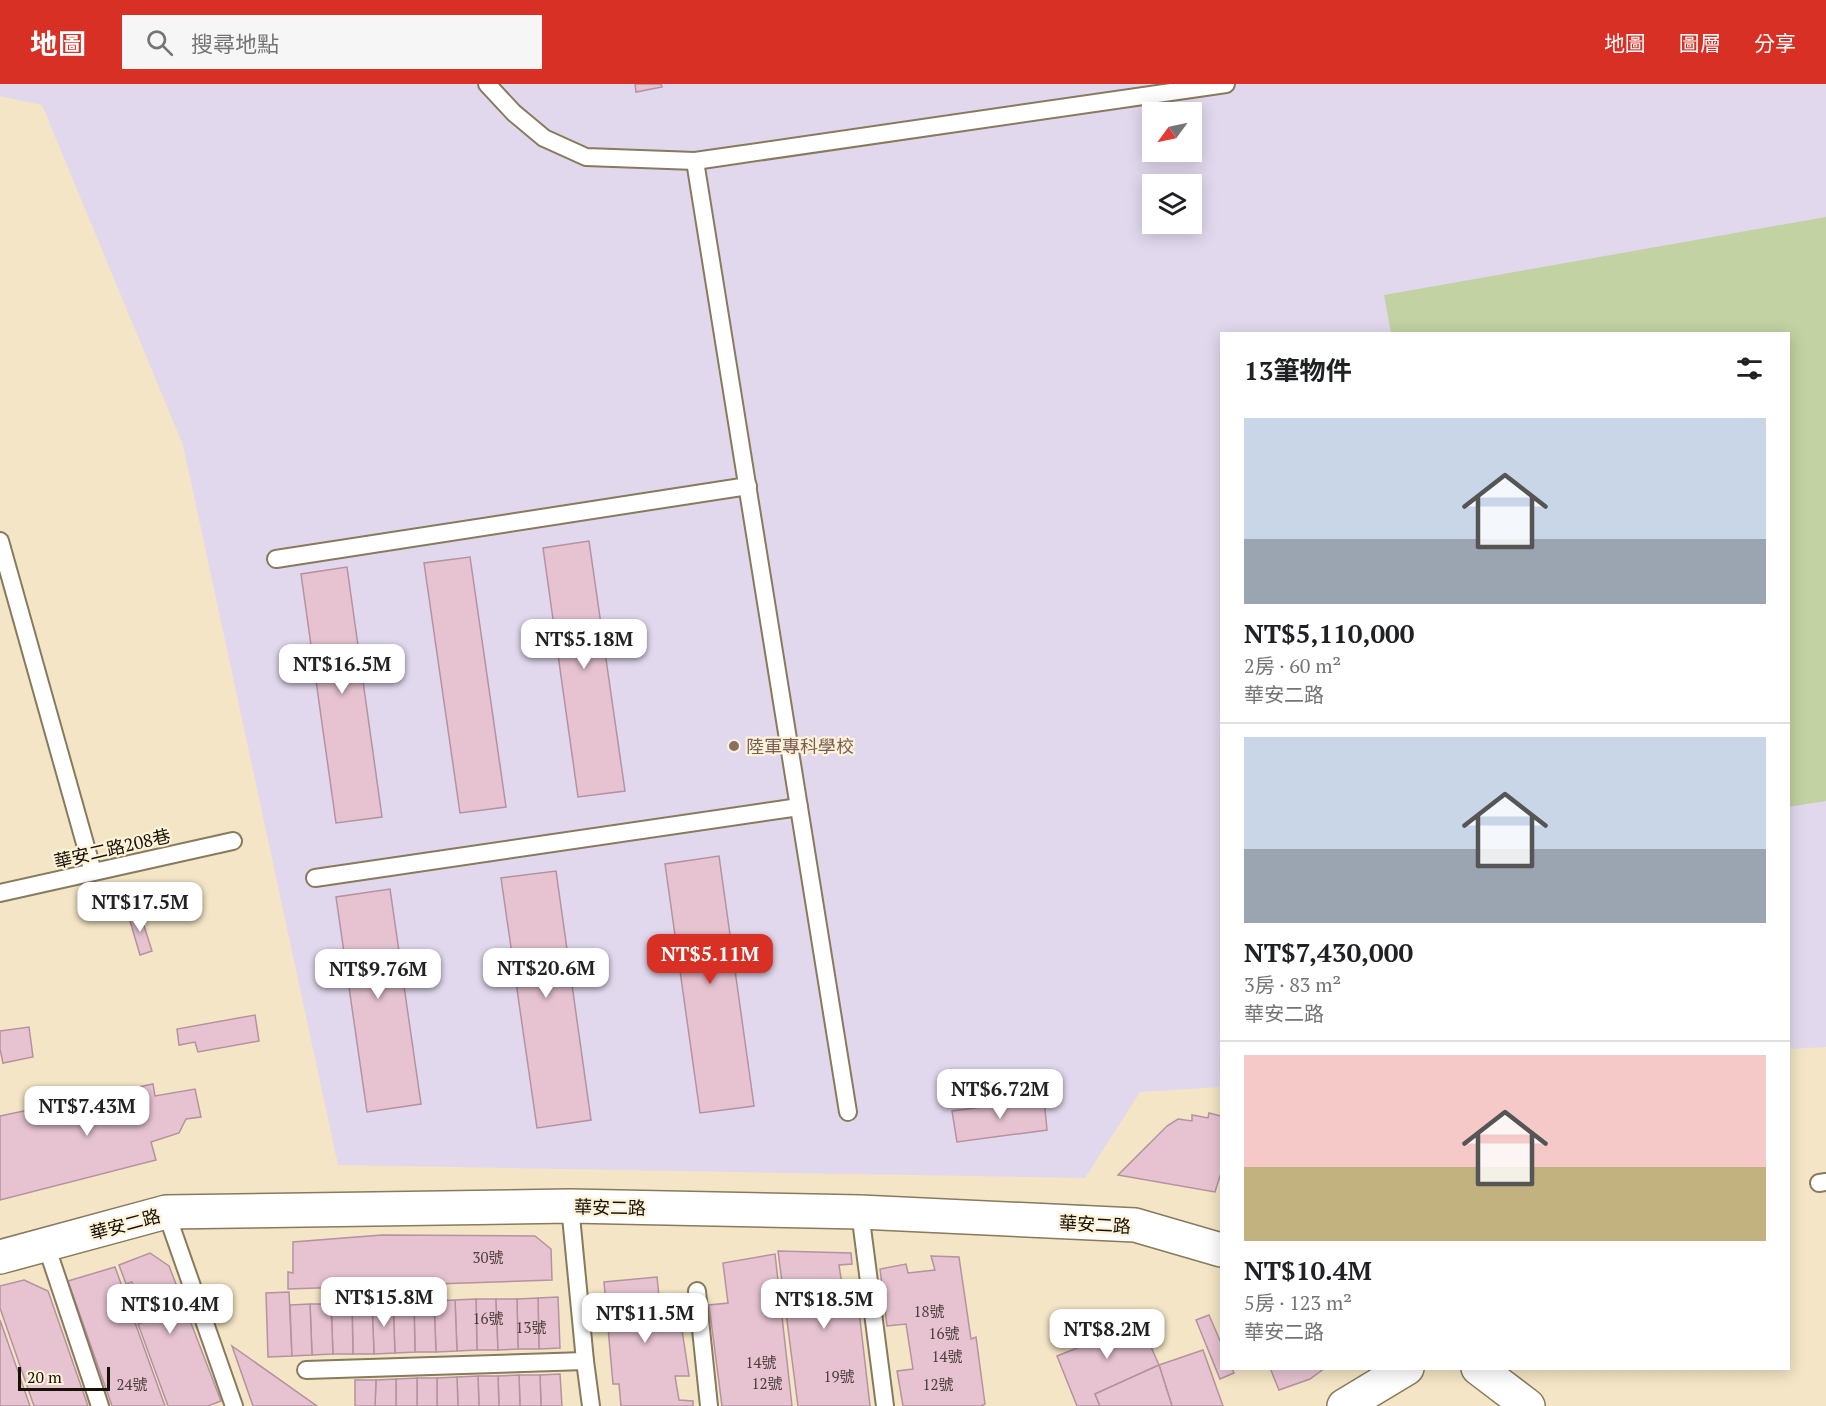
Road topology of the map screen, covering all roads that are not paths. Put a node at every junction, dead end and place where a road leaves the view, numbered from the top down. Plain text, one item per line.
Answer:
1 (487, 84) edge
2 (1226, 84) edge
3 (694, 161) junction
4 (748, 486) junction
5 (0, 542) edge
6 (276, 559) dead end
7 (799, 807) junction
8 (233, 840) dead end
9 (93, 872) junction
10 (315, 878) dead end
11 (0, 893) edge
12 (848, 1112) dead end
13 (570, 1206) junction
14 (166, 1212) junction
15 (860, 1212) junction
16 (46, 1245) junction
17 (1220, 1250) edge
18 (0, 1257) edge
19 (697, 1291) dead end
20 (585, 1361) junction
21 (306, 1370) dead end
22 (1404, 1370) edge
23 (1481, 1370) edge
24 (100, 1406) edge
25 (234, 1406) edge
26 (591, 1406) edge
27 (709, 1406) edge
28 (885, 1406) edge
29 (1344, 1406) edge
30 (1528, 1406) edge

1 - 3 lane
2 - 3 lane
3 - 4 lane
4 - 6 lane
4 - 7 lane
5 - 9 lane
7 - 10 lane
7 - 12 lane
8 - 9 lane, 華安二路208巷
9 - 11 lane, 華安二路208巷
13 - 14 street, 華安二路
13 - 15 street, 華安二路
13 - 20 lane
14 - 16 street, 華安二路
14 - 25 lane
15 - 17 street, 華安二路
15 - 28 lane
16 - 18 street, 華安二路
16 - 24 lane
19 - 27 lane
20 - 21 lane
20 - 26 lane
22 - 29 street
23 - 30 street

